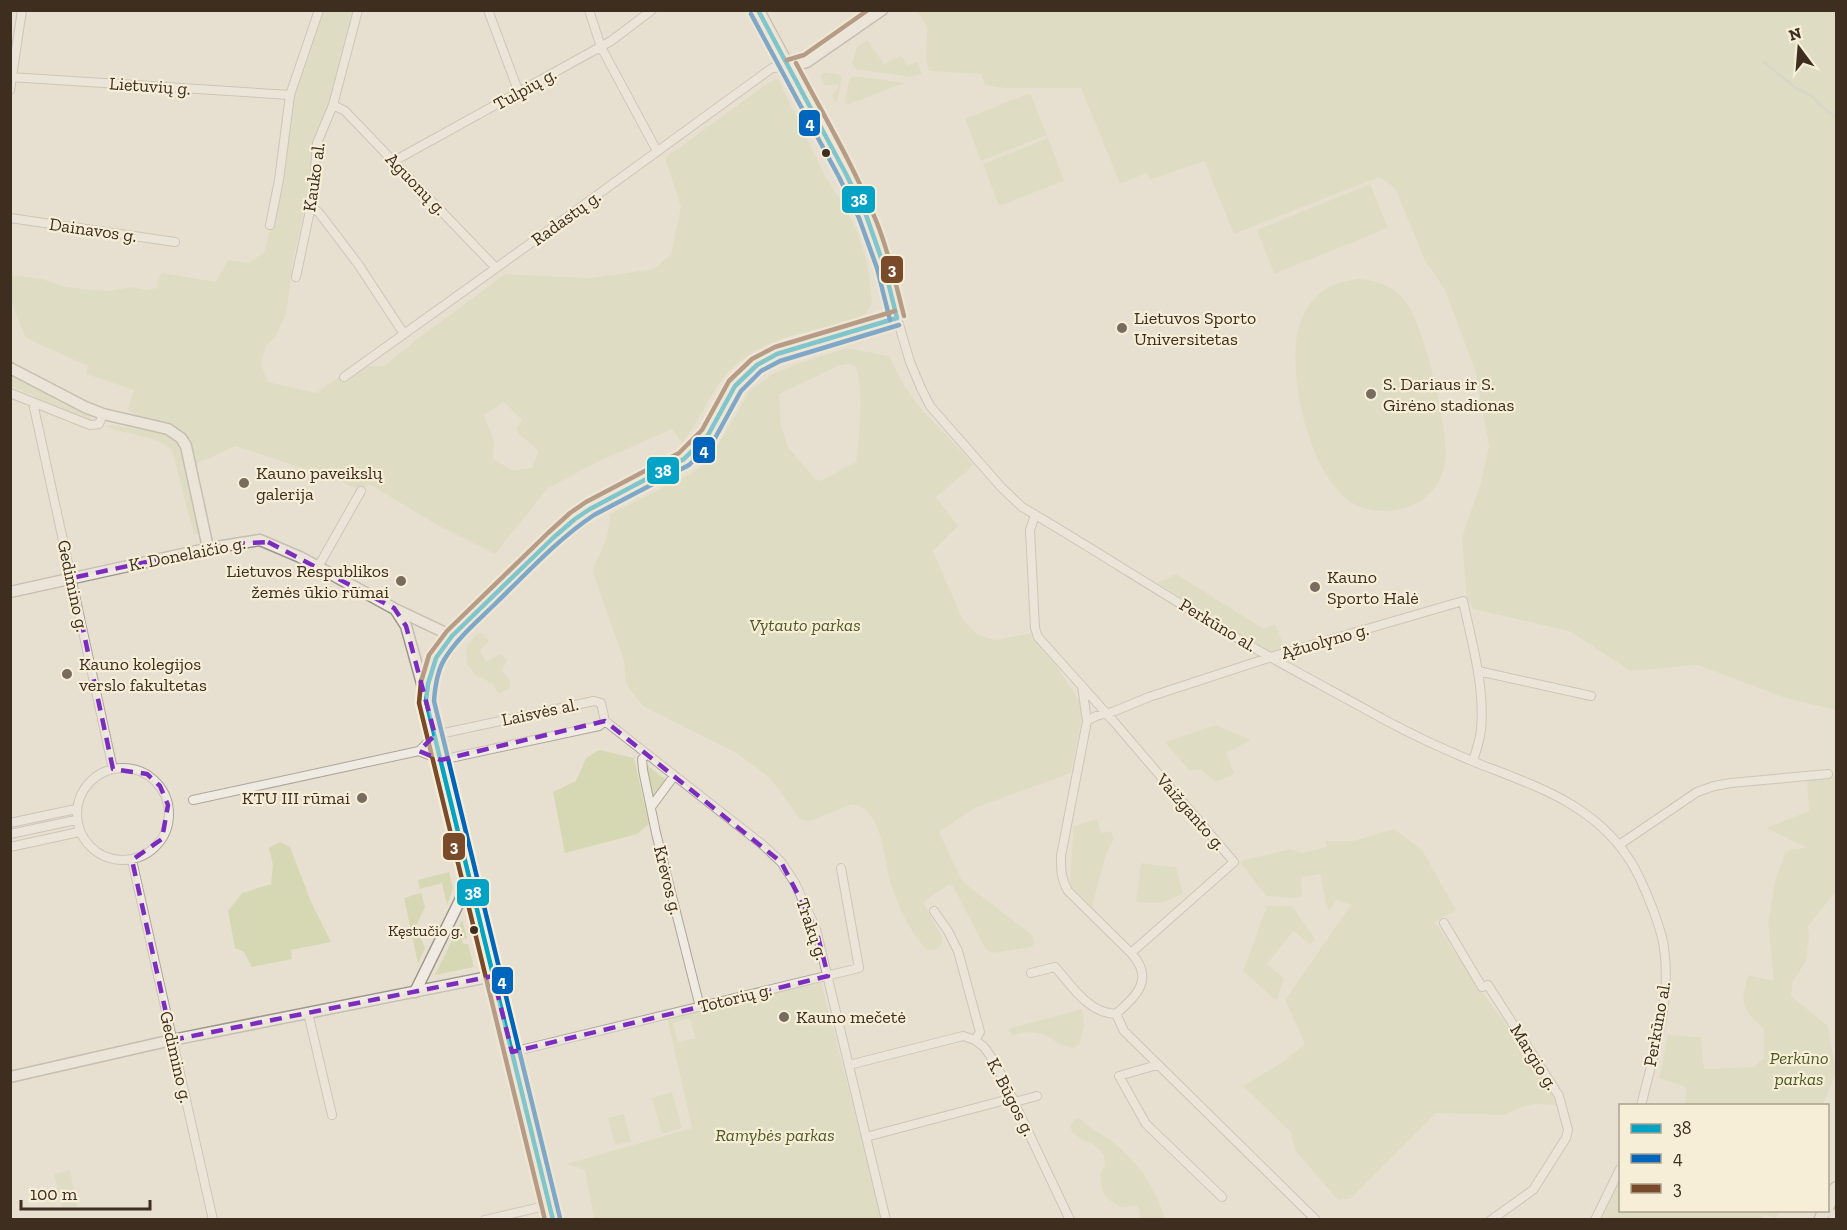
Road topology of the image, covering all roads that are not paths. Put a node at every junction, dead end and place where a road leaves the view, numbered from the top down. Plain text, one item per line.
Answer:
1 (22, 10) edge
2 (319, 10) edge
3 (358, 10) edge
4 (488, 10) edge
5 (589, 10) edge
6 (652, 10) edge
7 (758, 10) edge
8 (882, 10) edge
9 (601, 46) junction
10 (789, 66) junction
11 (11, 77) edge
12 (10, 90) edge
13 (519, 93) junction
14 (290, 95) junction
15 (333, 105) junction
16 (657, 151) junction
17 (394, 161) junction
18 (311, 209) junction
19 (10, 218) edge
20 (270, 225) dead end
21 (175, 242) dead end
22 (496, 268) junction
23 (296, 277) dead end
24 (897, 318) junction
25 (404, 334) junction
26 (10, 368) edge
27 (344, 376) dead end
28 (10, 393) edge
29 (33, 403) junction
30 (103, 414) junction
31 (361, 491) dead end
32 (1035, 515) junction
33 (208, 548) junction
34 (318, 567) junction
35 (72, 578) junction
36 (10, 592) edge
37 (394, 608) junction
38 (452, 636) junction
39 (1271, 657) junction
40 (1478, 671) junction
41 (1082, 685) junction
42 (1591, 696) dead end
43 (426, 700) junction
44 (1107, 714) junction
45 (605, 721) junction
46 (1087, 721) junction
47 (435, 735) junction
48 (419, 752) junction
49 (646, 754) junction
50 (441, 760) junction
51 (1473, 761) junction
52 (113, 769) junction
53 (1828, 774) dead end
54 (674, 776) junction
55 (193, 800) dead end
56 (651, 807) junction
57 (76, 810) junction
58 (76, 820) junction
59 (10, 824) edge
60 (79, 832) junction
61 (10, 834) edge
62 (1619, 845) junction
63 (10, 847) edge
64 (132, 860) junction
65 (841, 867) dead end
66 (470, 880) junction
67 (934, 911) dead end
68 (1444, 923) dead end
69 (1131, 953) junction
70 (1031, 973) dead end
71 (493, 976) junction
72 (828, 976) junction
73 (415, 992) junction
74 (700, 1007) junction
75 (308, 1013) junction
76 (1116, 1014) junction
77 (172, 1040) junction
78 (975, 1040) junction
79 (512, 1052) junction
80 (849, 1065) junction
81 (1157, 1065) junction
82 (10, 1077) edge
83 (1037, 1096) dead end
84 (1014, 1100) junction
85 (1641, 1104) edge
86 (332, 1115) dead end
87 (866, 1137) junction
88 (1619, 1171) edge
89 (1836, 1188) edge
90 (1222, 1197) dead end
91 (1829, 1202) edge
92 (549, 1205) junction
93 (1836, 1215) edge
94 (213, 1220) edge
95 (484, 1220) edge
96 (553, 1220) edge
97 (886, 1220) edge
98 (1070, 1220) edge
99 (1316, 1220) edge
100 (1491, 1220) edge
101 (1595, 1220) edge
102 (1834, 1220) edge

1 - 11 street
2 - 14 street
3 - 15 street, Kauko al.
4 - 13 street
5 - 9 street
6 - 9 street, Tulpių g.
7 - 10 main road
8 - 10 street
9 - 13 street, Tulpių g.
9 - 16 street
10 - 16 street, Radastų g.
10 - 24 main road
11 - 12 street
11 - 14 street, Lietuvių g.
13 - 17 street, Tulpių g.
14 - 20 street
15 - 17 street, Aguonų g.
15 - 18 street, Kauko al.
16 - 22 street, Radastų g.
17 - 22 street, Aguonų g.
18 - 23 street, Kauko al.
18 - 25 street
19 - 21 street, Dainavos g.
22 - 25 street, Radastų g.
24 - 32 street, Perkūno al.
24 - 38 main road
25 - 27 street, Radastų g.
26 - 30 street
28 - 29 street
29 - 30 street
29 - 35 street, Gedimino g.
30 - 33 street
31 - 34 street
32 - 39 street, Perkūno al.
32 - 41 street, Vaižganto g.
33 - 34 street, K. Donelaičio g.
33 - 35 street, K. Donelaičio g.
34 - 37 street, K. Donelaičio g.
35 - 36 street, K. Donelaičio g.
35 - 52 street, Gedimino g.
37 - 38 street, K. Donelaičio g.
37 - 43 street
38 - 43 main road
39 - 40 street, Ąžuolyno g.
39 - 44 street, Ąžuolyno g.
39 - 51 street, Perkūno al.
40 - 42 street
40 - 51 street
41 - 44 street, Vaižganto g.
41 - 46 street
43 - 47 main road
44 - 46 street, Ąžuolyno g.
44 - 69 street, Vaižganto g.
45 - 47 street, Laisvės al.
45 - 49 street, Trakų g.
45 - 50 street, Laisvės al.
46 - 69 street
47 - 48 street
47 - 50 main road
48 - 50 street
48 - 55 street
49 - 54 street, Trakų g.
49 - 56 street, Krėvos g.
50 - 66 main road
51 - 62 street, Perkūno al.
52 - 57 street
52 - 64 street
53 - 62 street
54 - 56 street
54 - 72 street, Trakų g.
56 - 74 street, Krėvos g.
57 - 58 street
57 - 59 street
58 - 60 street
58 - 61 street
60 - 63 street
60 - 64 street
62 - 85 street, Perkūno al.
64 - 77 street, Gedimino g.
65 - 72 street, Totorių g.
66 - 71 main road
66 - 73 street
67 - 78 street, K. Būgos g.
68 - 100 street, Margio g.
69 - 76 street
70 - 76 street
71 - 73 street
71 - 79 main road
72 - 74 street, Totorių g.
72 - 80 street, Trakų g.
73 - 75 street
74 - 79 street, Totorių g.
75 - 77 street
75 - 86 street
76 - 81 street
77 - 82 street
77 - 94 street, Gedimino g.
78 - 80 street
78 - 84 street, K. Būgos g.
79 - 92 main road
80 - 87 street, Trakų g.
81 - 90 street
81 - 99 street
83 - 84 street
84 - 87 street
84 - 98 street, K. Būgos g.
87 - 97 street, Trakų g.
88 - 101 street
89 - 91 main road
92 - 95 street
92 - 96 main road
93 - 102 main road

